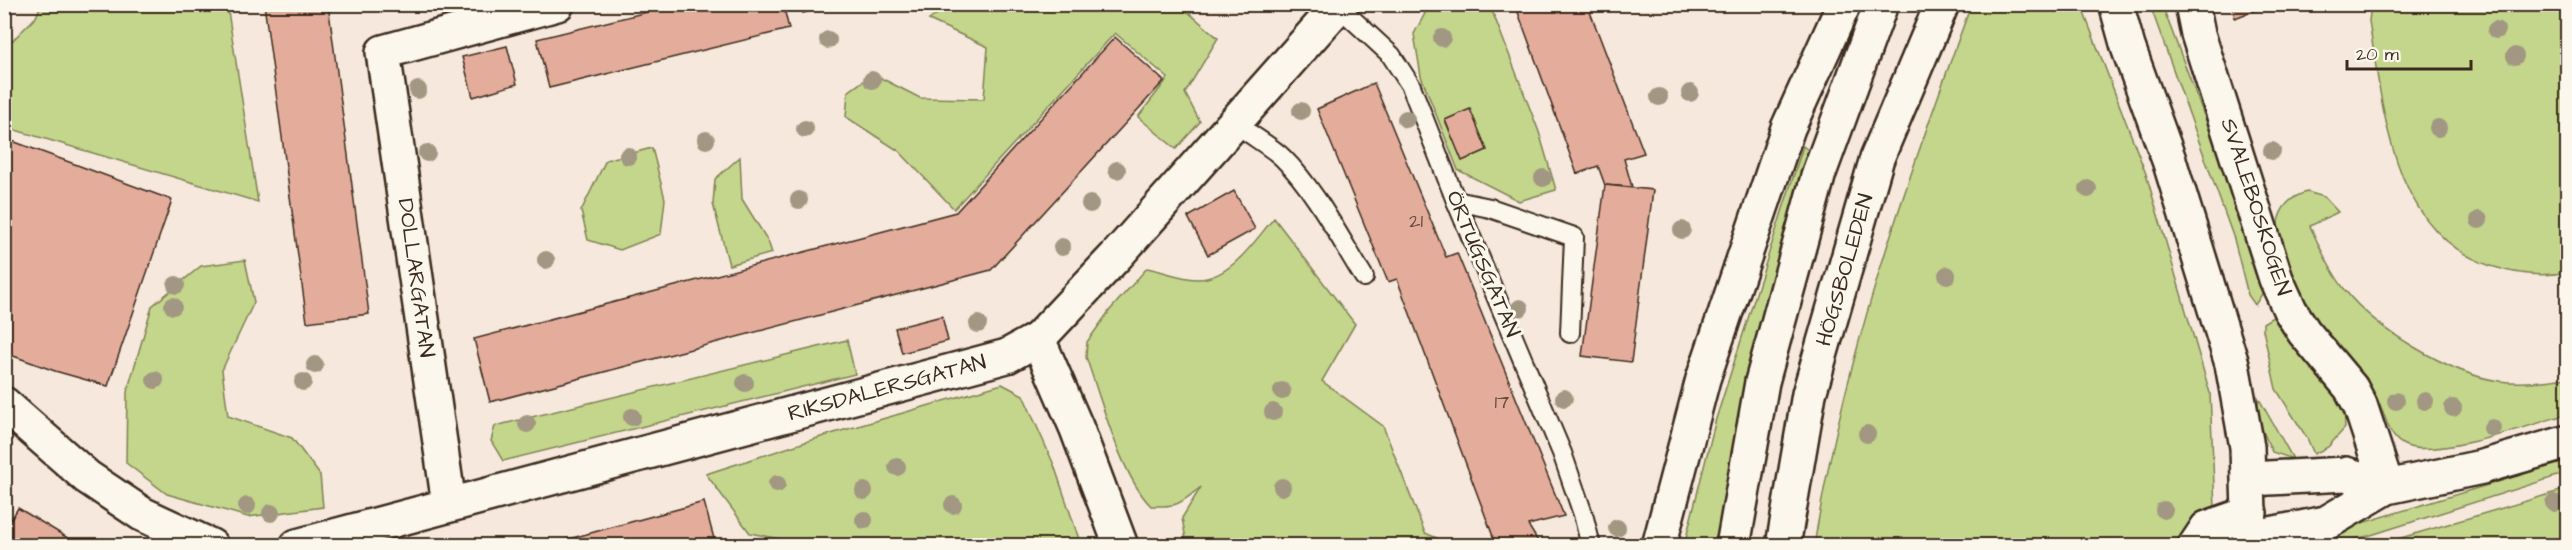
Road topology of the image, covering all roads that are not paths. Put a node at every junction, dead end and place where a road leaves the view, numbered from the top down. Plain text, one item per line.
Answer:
1 (557, 4) edge
2 (1844, 4) edge
3 (1881, 4) edge
4 (1942, 4) edge
5 (2116, 4) edge
6 (2192, 4) edge
7 (1339, 5) edge
8 (1235, 122) junction
9 (1456, 201) junction
10 (1364, 277) dead end
11 (1570, 333) dead end
12 (1038, 339) junction
13 (4, 404) edge
14 (2568, 442) edge
15 (2249, 479) junction
16 (2387, 488) junction
17 (449, 504) junction
18 (2250, 532) edge
19 (211, 546) edge
20 (297, 546) edge
21 (1121, 546) edge
22 (1591, 546) edge
23 (1659, 546) edge
24 (1733, 546) edge
25 (1783, 546) edge
26 (2195, 546) edge

1 - 17 street, DOLLARGATAN
2 - 23 street
3 - 24 street
4 - 25 street, HÖGSBOLEDEN
5 - 15 street
6 - 16 street, SVALEBOSKOGEN
7 - 8 street, RIKSDALERSGATAN
7 - 9 lane, ÖRTUGSGATAN
8 - 10 lane
8 - 12 street, RIKSDALERSGATAN
9 - 11 lane
9 - 22 lane, ÖRTUGSGATAN
12 - 17 street, RIKSDALERSGATAN
12 - 21 street
13 - 19 street
14 - 16 street
15 - 16 street
15 - 18 street
16 - 18 street
17 - 20 street, RIKSDALERSGATAN
18 - 26 street

